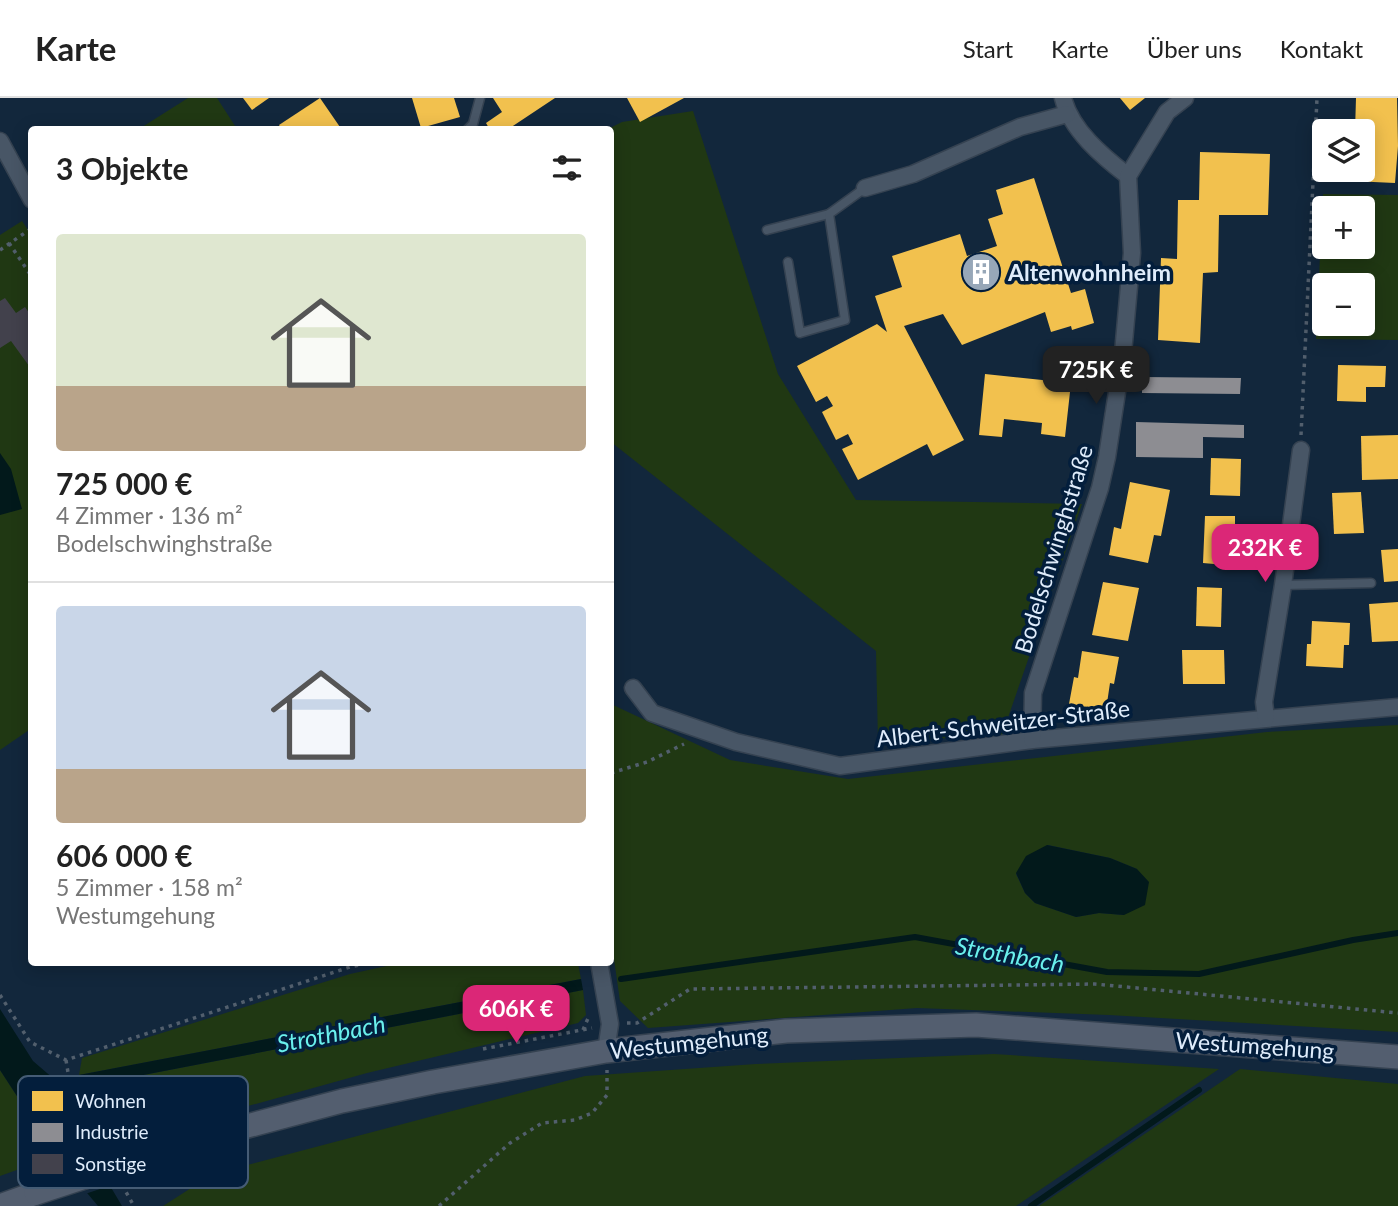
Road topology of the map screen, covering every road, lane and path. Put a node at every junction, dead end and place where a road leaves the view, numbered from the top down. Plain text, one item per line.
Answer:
1 (480, 98) edge
2 (1185, 98) edge
3 (1317, 98) edge
4 (1065, 106) edge
5 (471, 126) edge
6 (0, 141) edge
7 (1128, 176) junction
8 (864, 188) joint
9 (28, 193) edge
10 (829, 214) junction
11 (767, 230) dead end
12 (28, 231) edge
13 (9, 243) junction
14 (0, 250) edge
15 (788, 262) dead end
16 (28, 271) edge
17 (1301, 450) joint
18 (1371, 583) dead end
19 (1283, 585) junction
20 (633, 688) dead end
21 (1398, 707) edge
22 (1266, 718) junction
23 (708, 732) junction
24 (1032, 740) junction
25 (614, 772) edge
26 (355, 966) edge
27 (600, 966) edge
28 (0, 996) edge
29 (1398, 1013) edge
30 (610, 1024) junction
31 (606, 1051) junction
32 (1398, 1057) edge
33 (66, 1060) junction
34 (69, 1076) edge
35 (248, 1126) edge
36 (52, 1188) edge
37 (0, 1206) edge
38 (439, 1206) edge

1 - 5 lane
2 - 7 street
3 - 17 path
4 - 7 street
4 - 8 street
6 - 9 street
7 - 24 street, Bodelschwinghstraße
8 - 10 lane
10 - 11 lane
10 - 15 lane
12 - 13 path
13 - 14 path
13 - 16 path
17 - 19 street
18 - 19 lane
19 - 22 street
20 - 23 street, Albert-Schweitzer-Straße
21 - 22 street, Albert-Schweitzer-Straße
22 - 24 street, Albert-Schweitzer-Straße
23 - 24 street, Albert-Schweitzer-Straße
23 - 25 path
26 - 33 path
27 - 30 street
28 - 33 path
29 - 30 path
30 - 31 street
31 - 32 main road, Westumgehung
31 - 35 main road, Westumgehung, bridge
31 - 38 path
33 - 34 path
36 - 37 main road, Westumgehung, bridge

